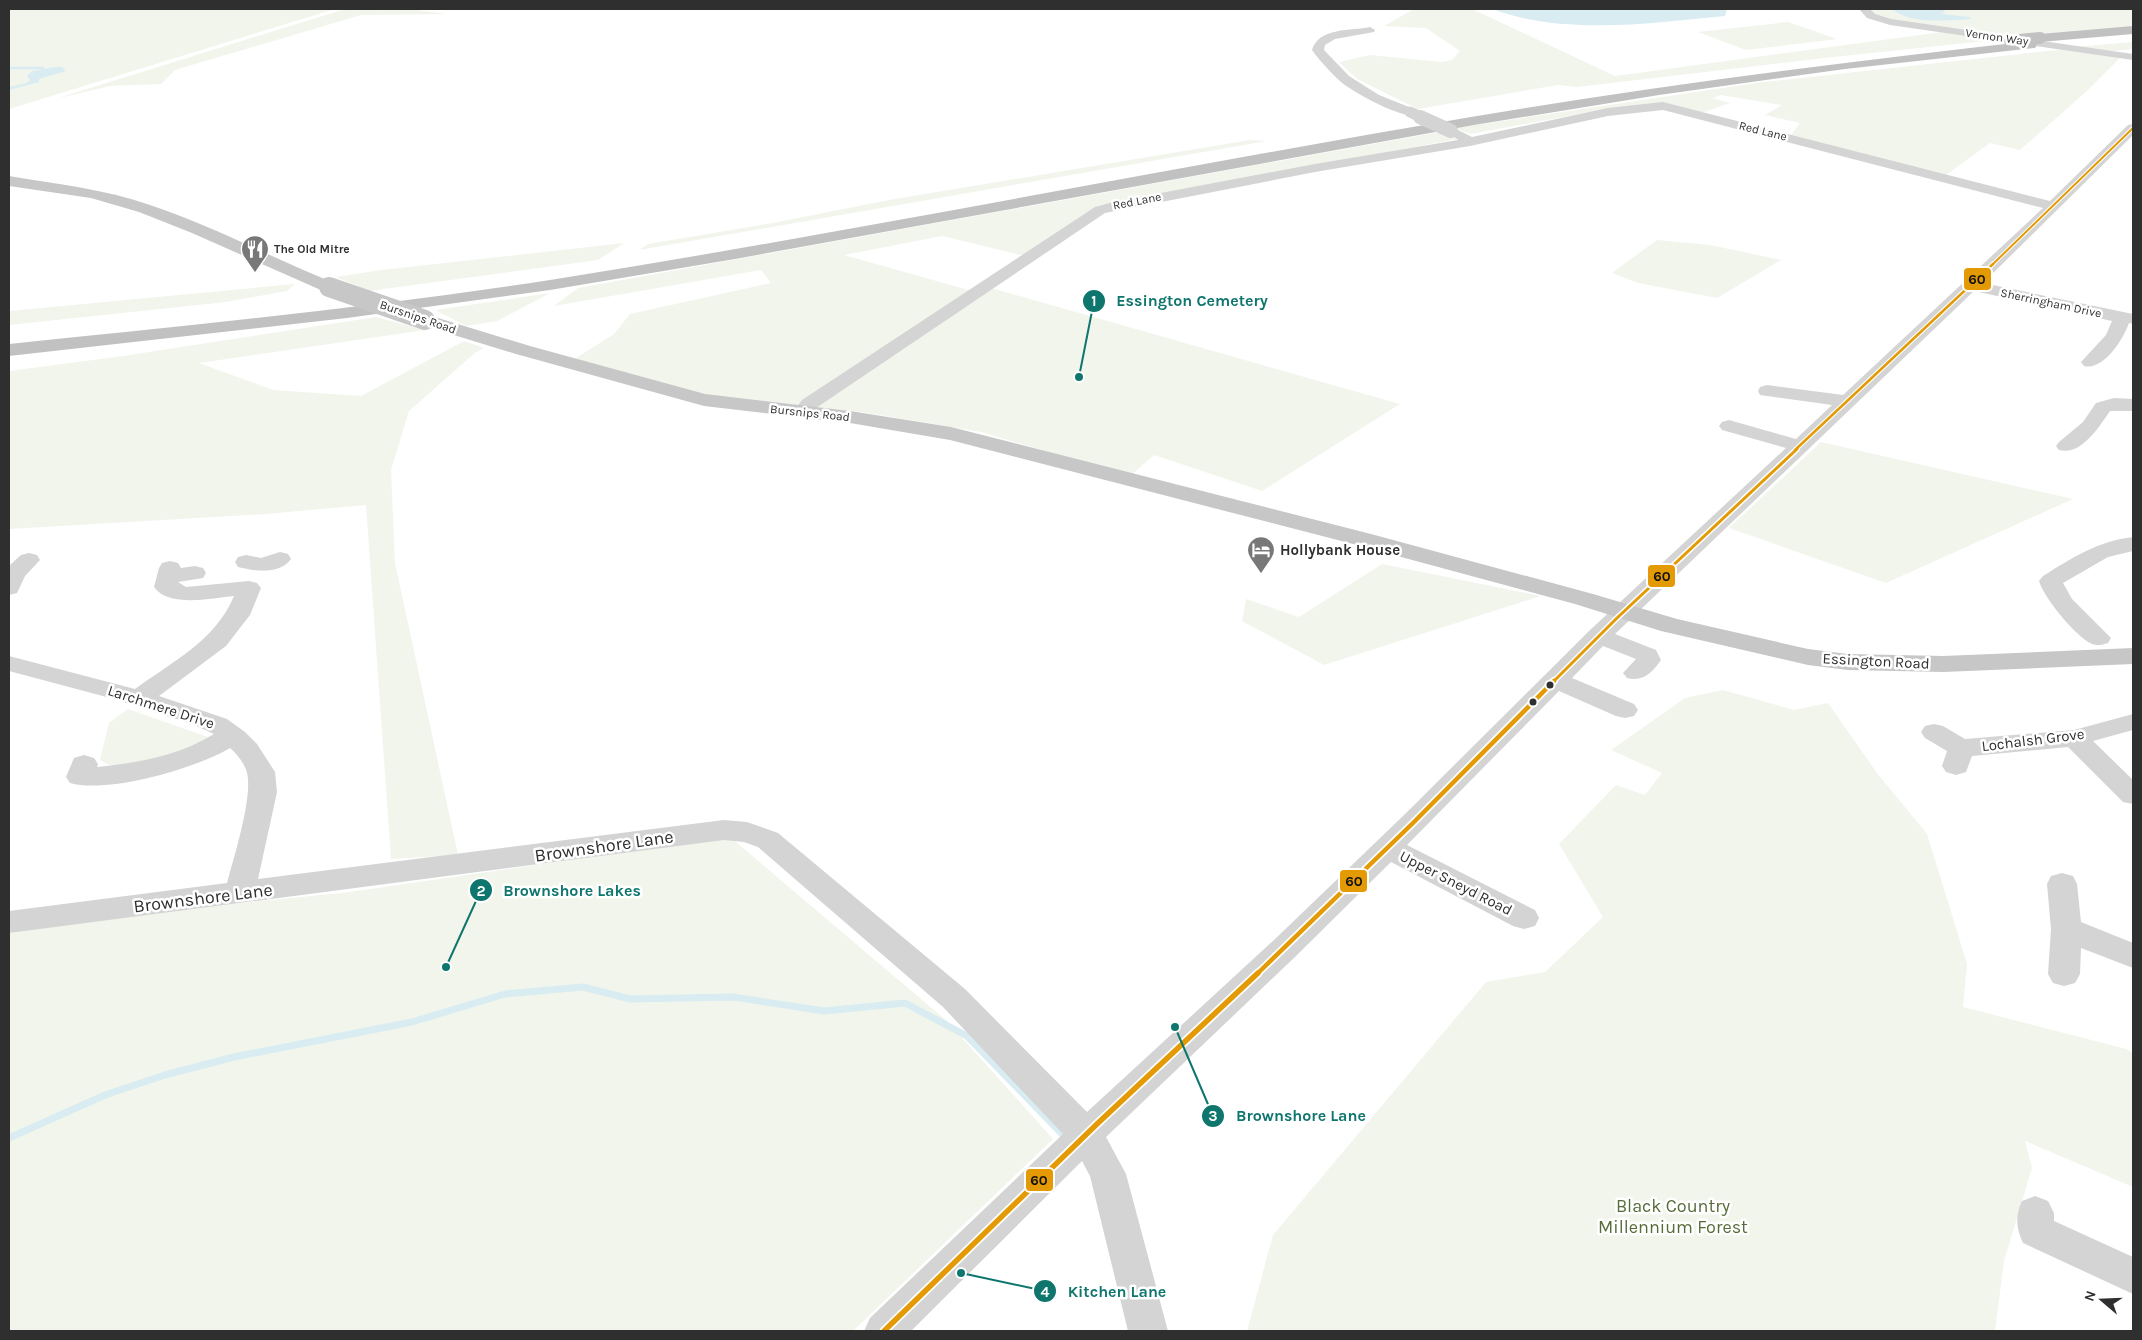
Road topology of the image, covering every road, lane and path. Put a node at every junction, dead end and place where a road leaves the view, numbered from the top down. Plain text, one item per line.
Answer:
1 (1864, 9) edge
2 (1370, 30) dead end
3 (2133, 30) edge
4 (2133, 35) edge
5 (2036, 42) junction
6 (2133, 57) edge
7 (2133, 128) edge
8 (1470, 142) junction
9 (9, 181) edge
10 (2054, 206) junction
11 (1970, 285) junction
12 (438, 290) junction
13 (499, 292) junction
14 (2127, 318) edge
15 (9, 332) edge
16 (9, 340) edge
17 (9, 350) edge
18 (9, 360) edge
19 (2098, 361) dead end
20 (1767, 390) dead end
21 (1846, 402) junction
22 (2133, 405) edge
23 (803, 412) junction
24 (1729, 426) dead end
25 (2068, 439) dead end
26 (1800, 446) junction
27 (2133, 544) edge
28 (263, 562) dead end
29 (194, 573) dead end
30 (248, 588) junction
31 (1624, 612) junction
32 (2104, 629) dead end
33 (1598, 636) junction
34 (2133, 656) edge
35 (9, 663) edge
36 (1636, 673) dead end
37 (1555, 680) junction
38 (139, 698) junction
39 (1625, 710) dead end
40 (2133, 722) edge
41 (1934, 732) dead end
42 (232, 735) junction
43 (2074, 738) junction
44 (84, 764) dead end
45 (2133, 795) edge
46 (1388, 848) junction
47 (2062, 884) dead end
48 (240, 892) junction
49 (1524, 918) dead end
50 (9, 922) edge
51 (2066, 929) junction
52 (2133, 956) edge
53 (2064, 974) dead end
54 (1086, 1134) junction
55 (2034, 1213) dead end
56 (2133, 1276) edge
57 (884, 1331) edge
58 (1148, 1331) edge

1 - 6 street, Vernon Way
2 - 8 street, bridge
3 - 5 highway
4 - 5 highway
5 - 12 highway, bridge
5 - 13 highway
7 - 10 street, Upper Sneyd Road
8 - 10 street, Red Lane
8 - 23 street, Red Lane
9 - 23 main road, Bursnips Road, bridge
10 - 11 street, Upper Sneyd Road
11 - 14 street, Sherringham Drive
11 - 21 street, Upper Sneyd Road
12 - 15 highway
12 - 16 highway
13 - 17 highway
13 - 18 highway
14 - 19 street
20 - 21 street
21 - 26 street, Upper Sneyd Road
22 - 25 street
23 - 31 main road, Bursnips Road
24 - 26 street
26 - 31 street, Upper Sneyd Road
27 - 32 street
28 - 30 street
29 - 30 street
30 - 38 street
31 - 33 street, Upper Sneyd Road
31 - 34 main road, Essington Road
33 - 36 street
33 - 37 street, Upper Sneyd Road
35 - 38 street, Larchmere Drive
37 - 39 street
37 - 46 street, Upper Sneyd Road
38 - 42 street, Larchmere Drive
40 - 43 street, Lochalsh Grove
41 - 43 street, Lochalsh Grove
42 - 44 street
42 - 48 street, Larchmere Drive
43 - 45 street
46 - 49 street, Upper Sneyd Road
46 - 54 street, Upper Sneyd Road
47 - 51 street
48 - 50 street, Brownshore Lane
48 - 54 street, Brownshore Lane
51 - 52 street
51 - 53 street
54 - 57 street, Upper Sneyd Road
54 - 58 street, Brownshore Lane
55 - 56 street

